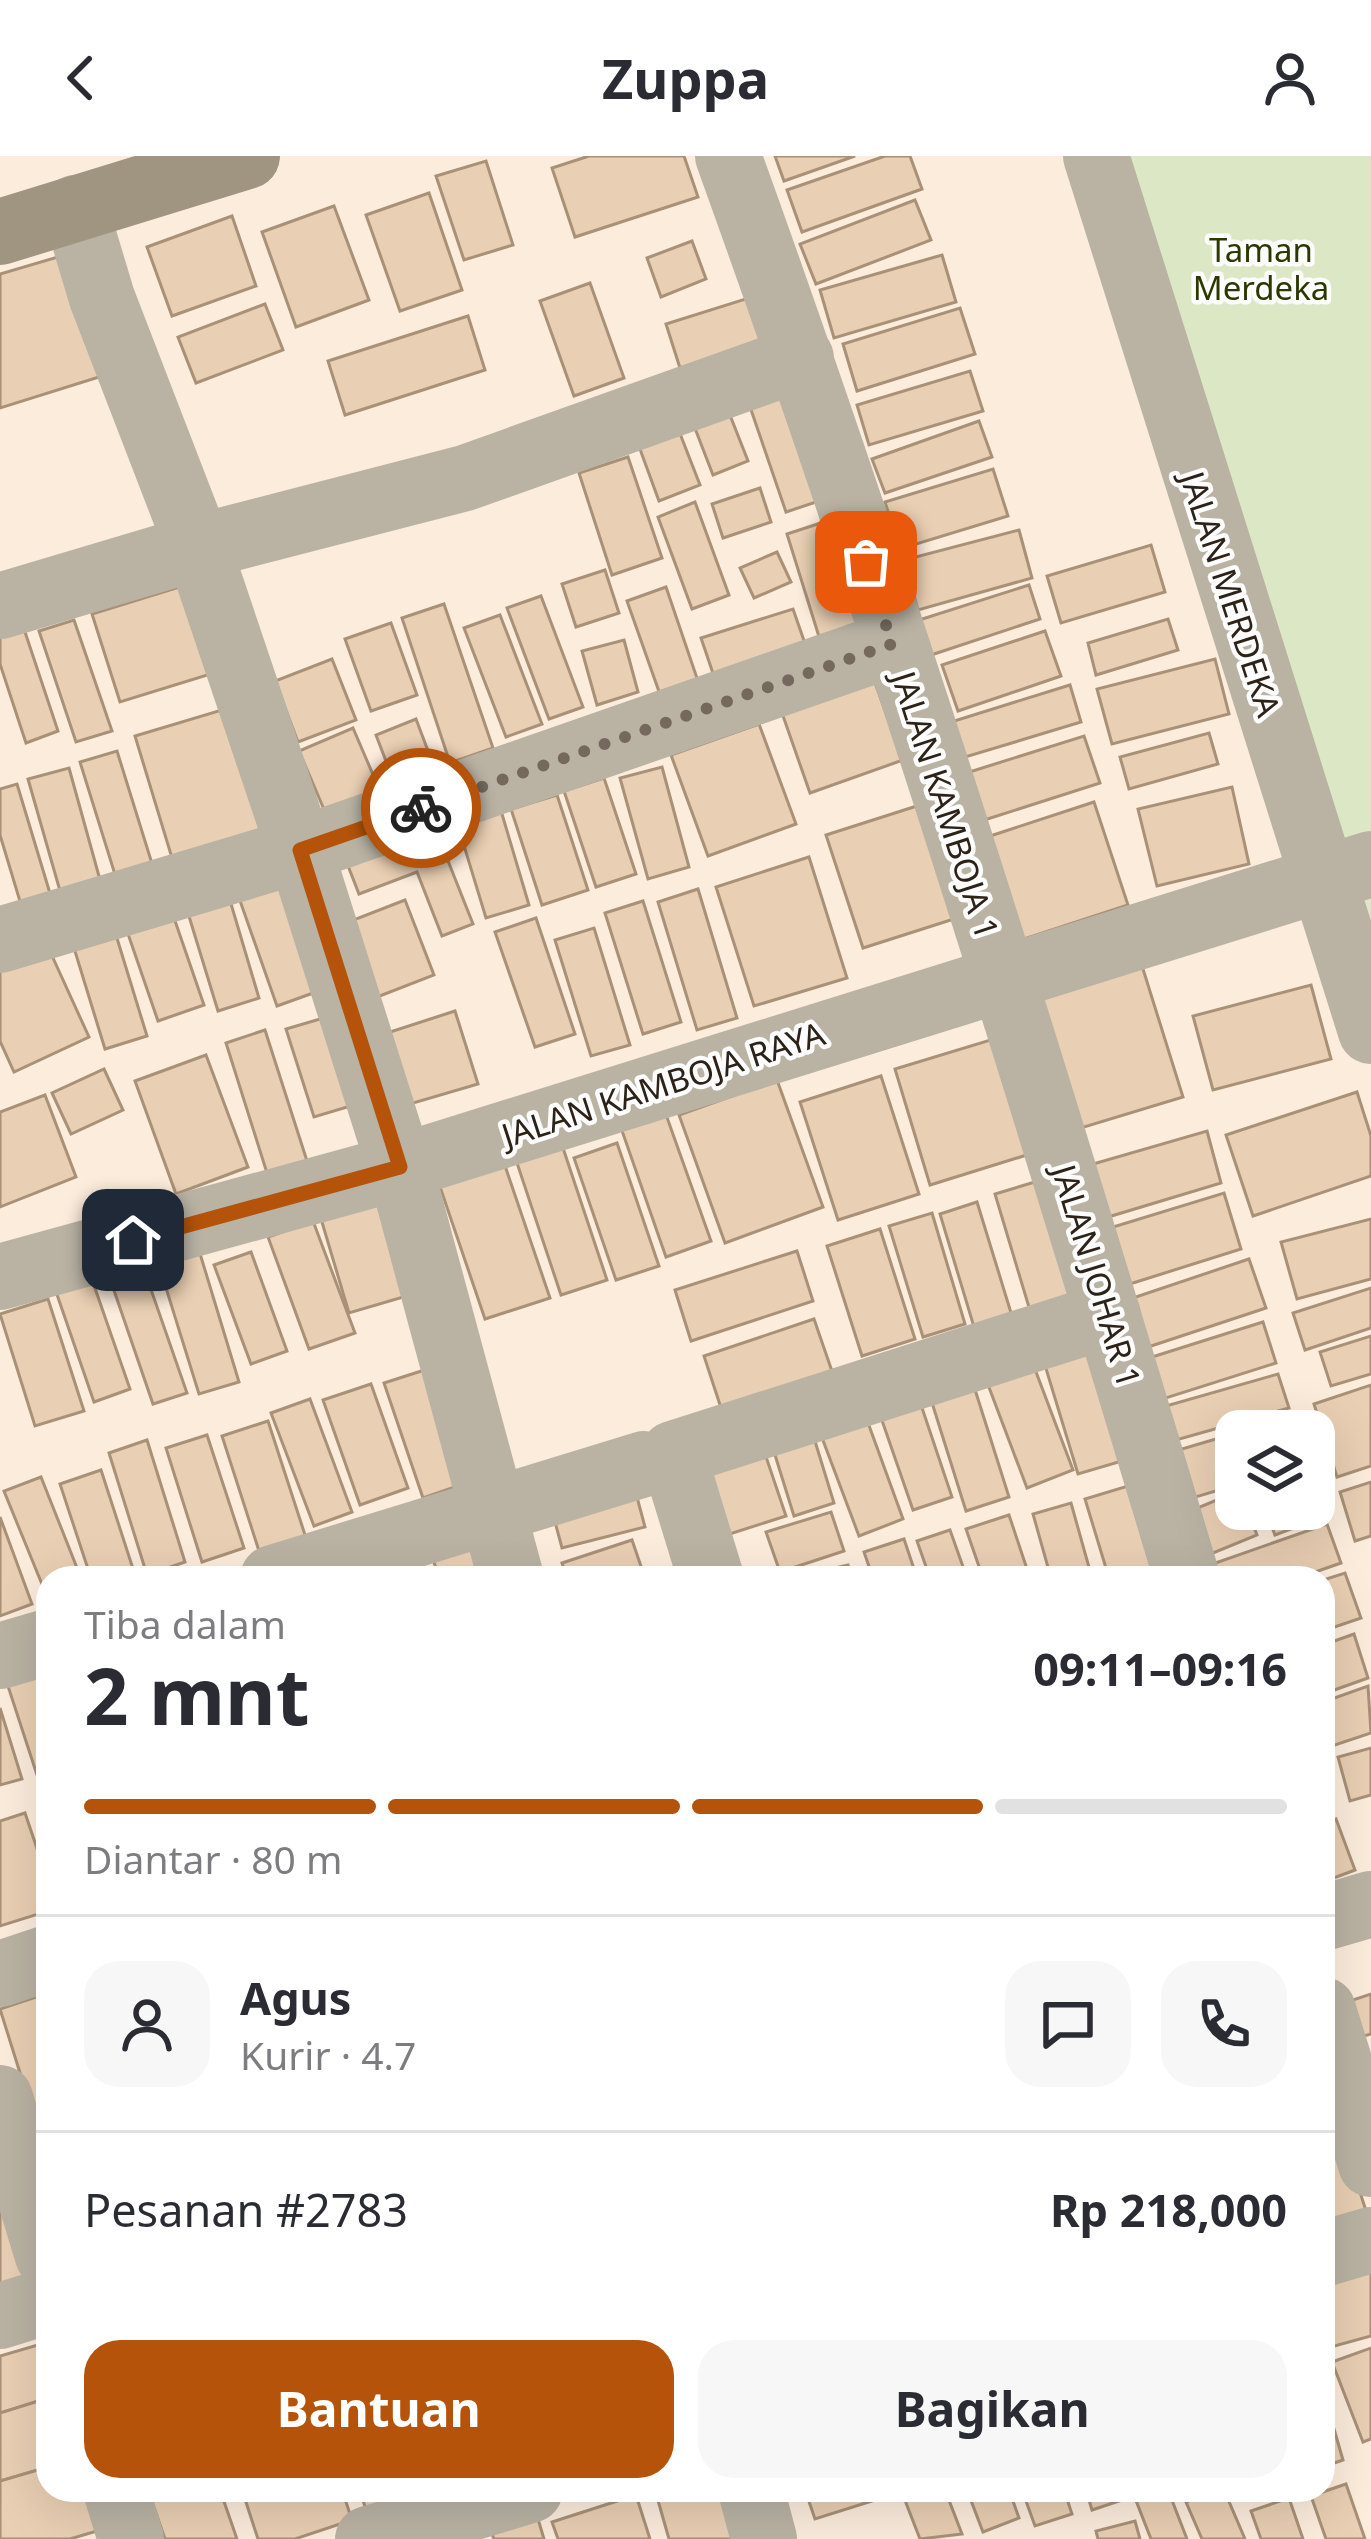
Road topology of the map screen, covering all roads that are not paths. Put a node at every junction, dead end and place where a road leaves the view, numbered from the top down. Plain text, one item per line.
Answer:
1 (247, 156) edge
2 (728, 156) edge
3 (1096, 156) edge
4 (75, 208) junction
5 (0, 232) edge
6 (801, 358) junction
7 (198, 547) junction
8 (0, 606) edge
9 (892, 644) junction
10 (300, 850) junction
11 (1346, 871) edge
12 (0, 940) edge
13 (1002, 976) junction
14 (1371, 1031) edge
15 (400, 1167) junction
16 (0, 1277) edge
17 (1108, 1315) junction
18 (644, 1464) dead end
19 (490, 1515) junction
20 (314, 1566) edge
21 (507, 1566) edge
22 (707, 1566) edge
23 (1183, 1566) edge
24 (36, 1646) edge
25 (0, 1656) edge
26 (1371, 1904) edge
27 (1335, 1914) edge
28 (36, 1962) edge
29 (0, 1974) edge
30 (1335, 2048) edge
31 (0, 2098) edge
32 (1371, 2164) edge
33 (36, 2216) edge
34 (1371, 2240) edge
35 (1335, 2250) edge
36 (36, 2306) edge
37 (0, 2316) edge
38 (120, 2502) edge
39 (490, 2502) edge
40 (754, 2502) edge
41 (131, 2539) edge
42 (368, 2539) edge
43 (764, 2539) edge

1 - 4 main road
2 - 6 street, JALAN KAMBOJA 1
3 - 11 street, JALAN MERDEKA
4 - 5 main road
4 - 7 street
6 - 7 street
6 - 9 street, JALAN KAMBOJA 1
7 - 8 street
7 - 10 street
9 - 10 street
9 - 13 street, JALAN KAMBOJA 1
10 - 12 street
10 - 15 street
11 - 13 street, JALAN KAMBOJA RAYA
11 - 14 street, JALAN MERDEKA
13 - 15 street, JALAN KAMBOJA RAYA
13 - 17 street, JALAN JOHAR 1
15 - 16 street, JALAN KAMBOJA RAYA
15 - 19 street
17 - 22 street
17 - 23 street, JALAN JOHAR 1
18 - 19 street
19 - 20 street
19 - 21 street
24 - 25 street
26 - 27 street
28 - 29 street
30 - 32 street
31 - 33 street
34 - 35 street
36 - 37 street
38 - 41 street
39 - 42 street
40 - 43 street

